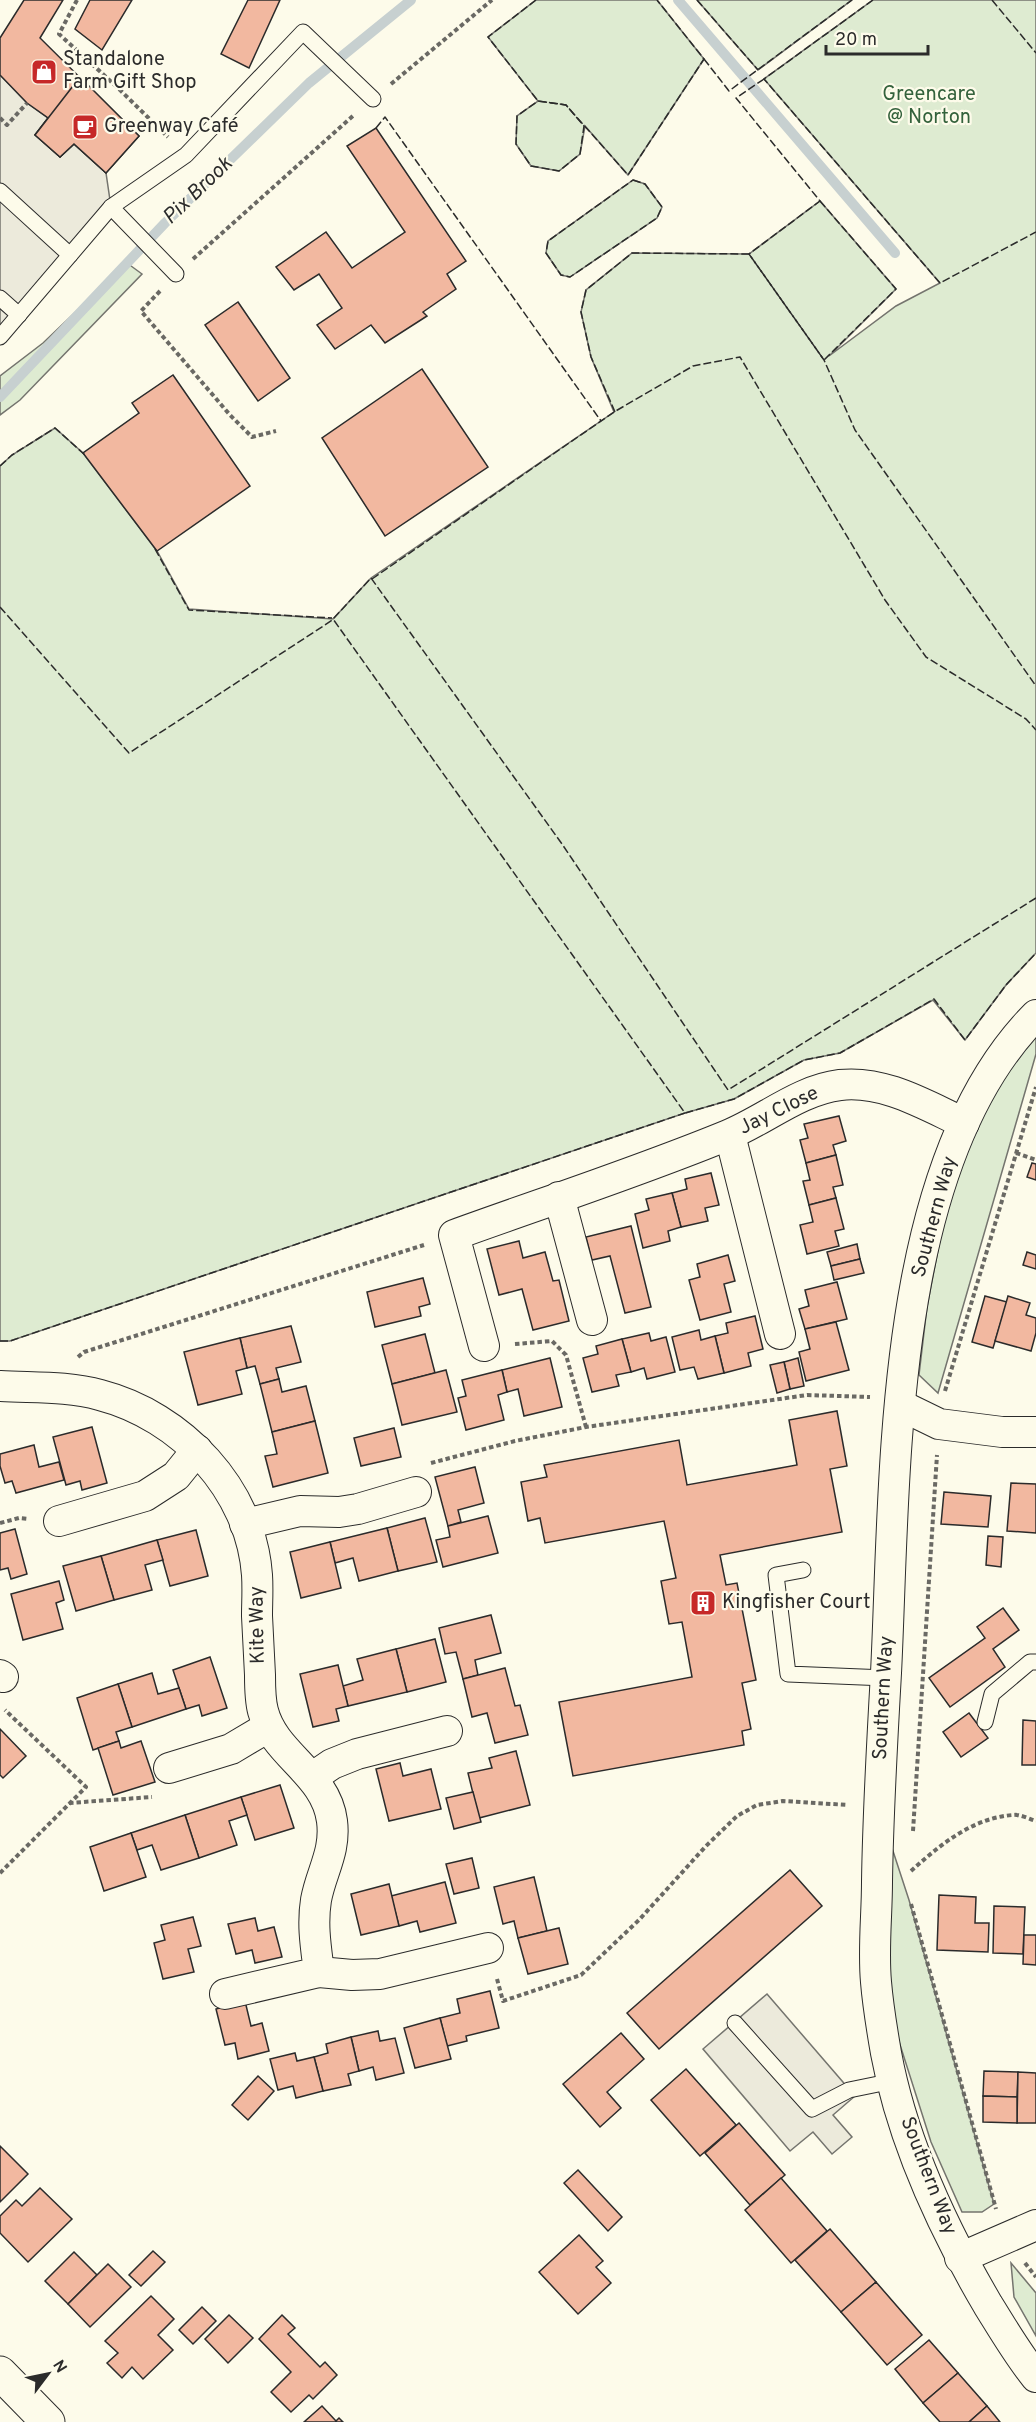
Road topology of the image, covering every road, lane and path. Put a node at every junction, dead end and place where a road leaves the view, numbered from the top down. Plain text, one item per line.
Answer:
1 (77, 0) edge
2 (492, 0) edge
3 (373, 99) junction
4 (27, 103) dead end
5 (0, 117) edge
6 (186, 155) junction
7 (0, 191) edge
8 (111, 207) junction
9 (70, 255) junction
10 (176, 274) junction
11 (0, 297) edge
12 (19, 315) junction
13 (0, 337) edge
14 (276, 431) dead end
15 (1036, 1015) edge
16 (1036, 1088) edge
17 (964, 1123) junction
18 (730, 1135) junction
19 (1016, 1154) junction
20 (1036, 1160) edge
21 (559, 1197) junction
22 (454, 1235) junction
23 (592, 1320) dead end
24 (780, 1334) dead end
25 (484, 1347) joint
26 (0, 1386) edge
27 (40, 1388) junction
28 (900, 1405) junction
29 (939, 1424) junction
30 (586, 1427) junction
31 (1036, 1432) edge
32 (197, 1450) junction
33 (416, 1492) joint
34 (59, 1521) dead end
35 (245, 1524) junction
36 (803, 1570) dead end
37 (1036, 1662) edge
38 (886, 1678) junction
39 (1, 1686) edge
40 (985, 1722) dead end
41 (268, 1727) junction
42 (447, 1731) dead end
43 (170, 1768) joint
44 (313, 1777) junction
45 (69, 1803) junction
46 (878, 1807) junction
47 (1036, 1821) edge
48 (913, 1836) dead end
49 (912, 1860) dead end
50 (911, 1872) junction
51 (0, 1873) edge
52 (910, 1881) dead end
53 (909, 1900) dead end
54 (488, 1948) joint
55 (319, 1972) junction
56 (225, 1994) dead end
57 (735, 2023) dead end
58 (893, 2081) junction
59 (1023, 2232) edge
60 (960, 2258) junction
61 (1036, 2277) edge
62 (0, 2373) edge
63 (1036, 2377) edge
64 (48, 2422) edge

1 - 6 path
2 - 3 path
3 - 6 lane
3 - 10 path
4 - 5 path
6 - 8 lane
7 - 9 lane
8 - 9 lane
8 - 10 lane
9 - 12 lane
10 - 14 path
11 - 12 lane
12 - 13 lane
15 - 17 street, Southern Way
16 - 19 path
17 - 18 street, Jay Close
17 - 28 street, Southern Way
18 - 21 street, Jay Close
18 - 24 street, Jay Close
19 - 20 path
19 - 29 path
21 - 22 street, Jay Close
21 - 23 street
22 - 25 street
22 - 27 path
25 - 30 path
26 - 27 street, Kite Way
27 - 32 street, Kite Way
28 - 29 street
28 - 30 path
28 - 38 street, Southern Way
29 - 31 street
29 - 48 path
30 - 33 path
32 - 34 street
32 - 35 street, Kite Way
33 - 35 street
35 - 41 street, Kite Way
36 - 38 lane
37 - 40 lane
38 - 46 street, Southern Way
39 - 45 path
41 - 43 street
41 - 44 street, Kite Way
42 - 44 street
43 - 45 path
44 - 55 street, Kite Way
45 - 51 path
46 - 54 path
46 - 58 street, Southern Way
47 - 50 path
49 - 50 path
50 - 52 path
53 - 59 path
54 - 55 street
55 - 56 street
57 - 58 lane
58 - 60 street, Southern Way
59 - 60 street
59 - 61 path
60 - 63 street, Southern Way
62 - 64 street

